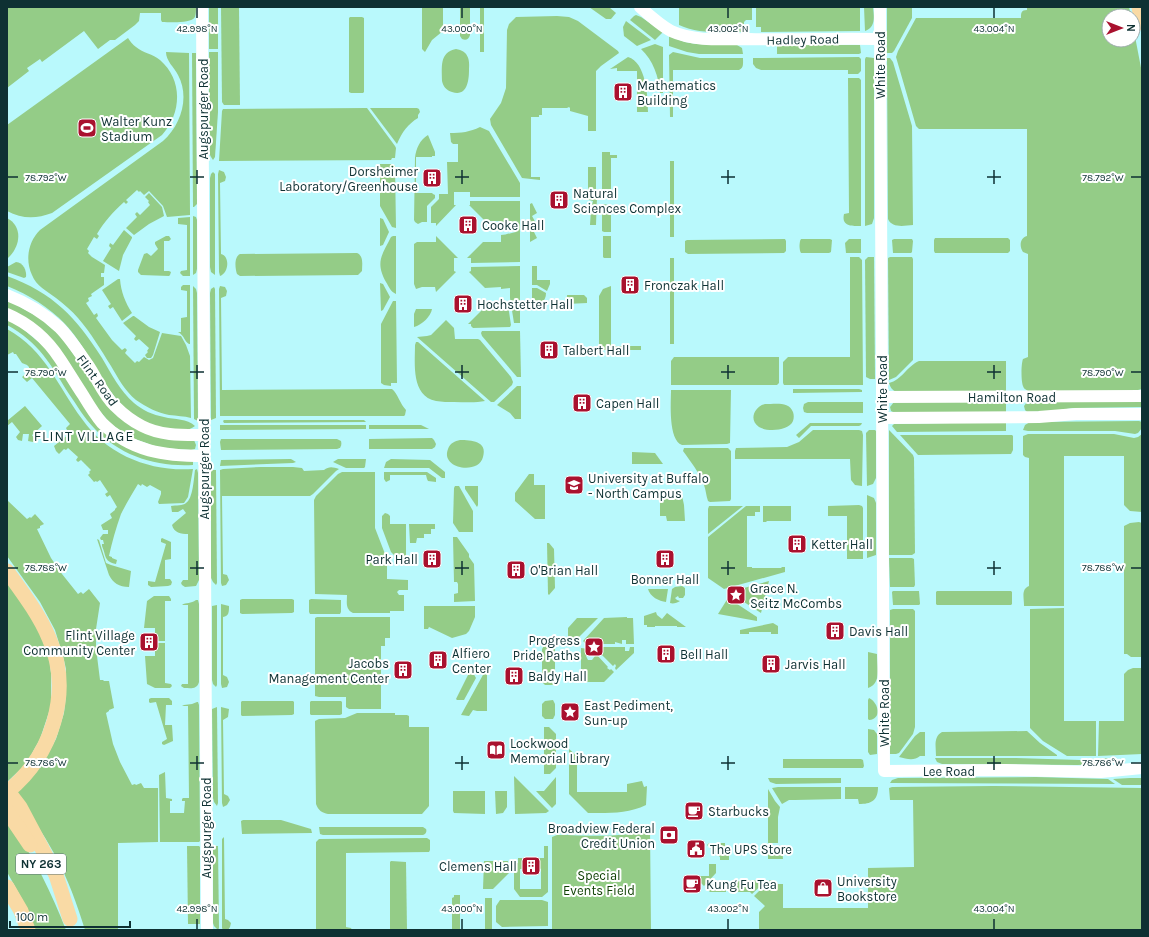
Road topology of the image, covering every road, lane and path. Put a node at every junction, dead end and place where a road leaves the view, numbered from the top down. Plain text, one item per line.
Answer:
1 (202, 7) edge
2 (640, 7) edge
3 (880, 7) edge
4 (1138, 7) edge
5 (1142, 23) edge
6 (880, 39) junction
7 (7, 295) edge
8 (7, 314) edge
9 (1142, 396) edge
10 (882, 397) junction
11 (1142, 414) edge
12 (882, 418) junction
13 (204, 435) junction
14 (204, 456) junction
15 (7, 571) edge
16 (1142, 768) edge
17 (884, 771) joint
18 (1110, 771) junction
19 (1142, 775) edge
20 (7, 791) edge
21 (7, 811) edge
22 (7, 887) edge
23 (72, 925) edge
24 (28, 930) edge
25 (207, 930) edge

1 - 13 street, Augspurger Road
2 - 6 street, Hadley Road
3 - 6 street, White Road
4 - 5 main road
6 - 10 street, White Road
7 - 13 street, Flint Road
8 - 14 street, Flint Road
9 - 10 street, Hamilton Road
10 - 12 street, White Road
11 - 12 street, Hamilton Road
12 - 17 street, White Road
13 - 14 street, Augspurger Road
14 - 25 street, Augspurger Road
15 - 20 main road
16 - 18 street, Lee Road
17 - 18 street, Lee Road
18 - 19 street, Lee Road
20 - 23 main road
21 - 23 main road, NY 263
22 - 24 main road, NY 263

